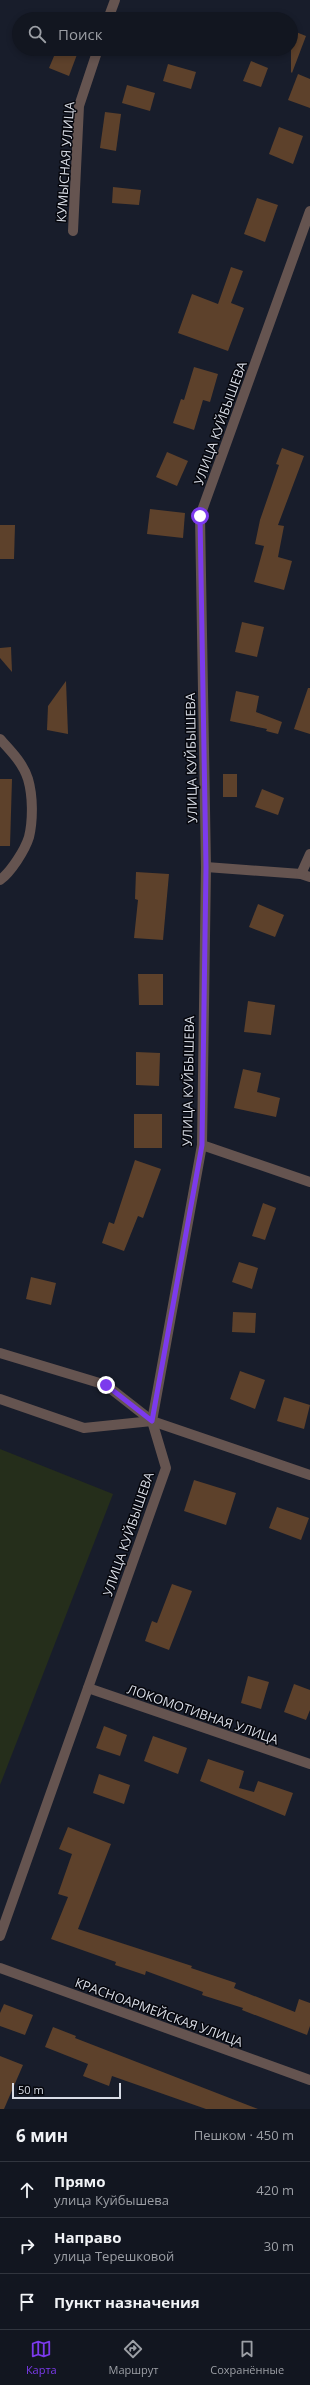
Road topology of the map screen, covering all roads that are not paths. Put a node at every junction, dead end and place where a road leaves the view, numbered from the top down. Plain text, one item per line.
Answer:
1 (115, 0) edge
2 (111, 12) edge
3 (96, 56) edge
4 (310, 211) edge
5 (73, 230) dead end
6 (0, 739) edge
7 (310, 854) edge
8 (206, 867) junction
9 (306, 875) edge
10 (0, 880) edge
11 (202, 1145) junction
12 (310, 1182) edge
13 (0, 1353) edge
14 (0, 1399) edge
15 (152, 1421) junction
16 (310, 1476) edge
17 (88, 1688) junction
18 (310, 1764) edge
19 (0, 1936) edge
20 (0, 1968) edge
21 (310, 2080) edge

1 - 2 street
3 - 5 street, КУМЫСНАЯ УЛИЦА
4 - 8 street, УЛИЦА КУЙБЫШЕВА
6 - 10 street
7 - 9 street
8 - 9 street
8 - 11 street, УЛИЦА КУЙБЫШЕВА
11 - 12 street
11 - 15 street, УЛИЦА КУЙБЫШЕВА
13 - 15 street
14 - 15 street
15 - 16 street
15 - 17 street, УЛИЦА КУЙБЫШЕВА
17 - 18 street, ЛОКОМОТИВНАЯ УЛИЦА
17 - 19 street, УЛИЦА КУЙБЫШЕВА
20 - 21 street, КРАСНОАРМЕЙСКАЯ УЛИЦА

